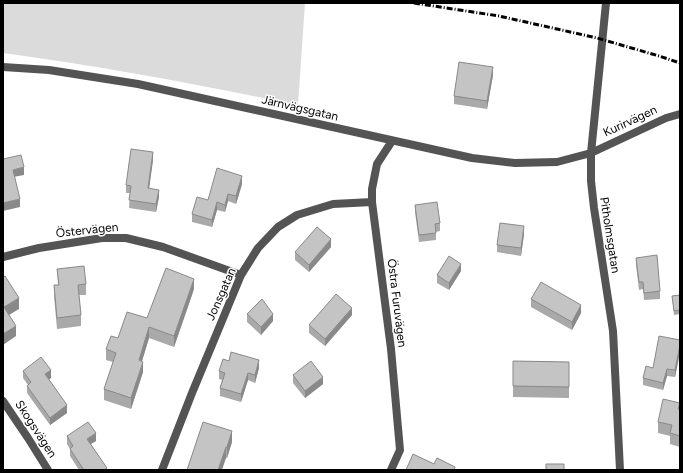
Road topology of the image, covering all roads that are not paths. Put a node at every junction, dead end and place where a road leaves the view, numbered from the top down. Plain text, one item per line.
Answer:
1 (606, 3) edge
2 (3, 67) edge
3 (680, 114) edge
4 (392, 141) junction
5 (591, 153) junction
6 (372, 202) junction
7 (3, 257) edge
8 (241, 275) junction
9 (3, 401) edge
10 (48, 470) edge
11 (162, 470) edge
12 (391, 470) edge
13 (620, 470) edge

1 - 5 street, Pitholmsgatan
2 - 4 street, Järnvägsgatan
3 - 5 street, Kurirvägen
4 - 5 street, Järnvägsgatan
4 - 6 street, Östra Furuvägen
5 - 13 street, Pitholmsgatan
6 - 8 street, Jonsgatan
6 - 12 street, Östra Furuvägen
7 - 8 street, Östervägen
8 - 11 street, Jonsgatan
9 - 10 street, Skogsvägen

